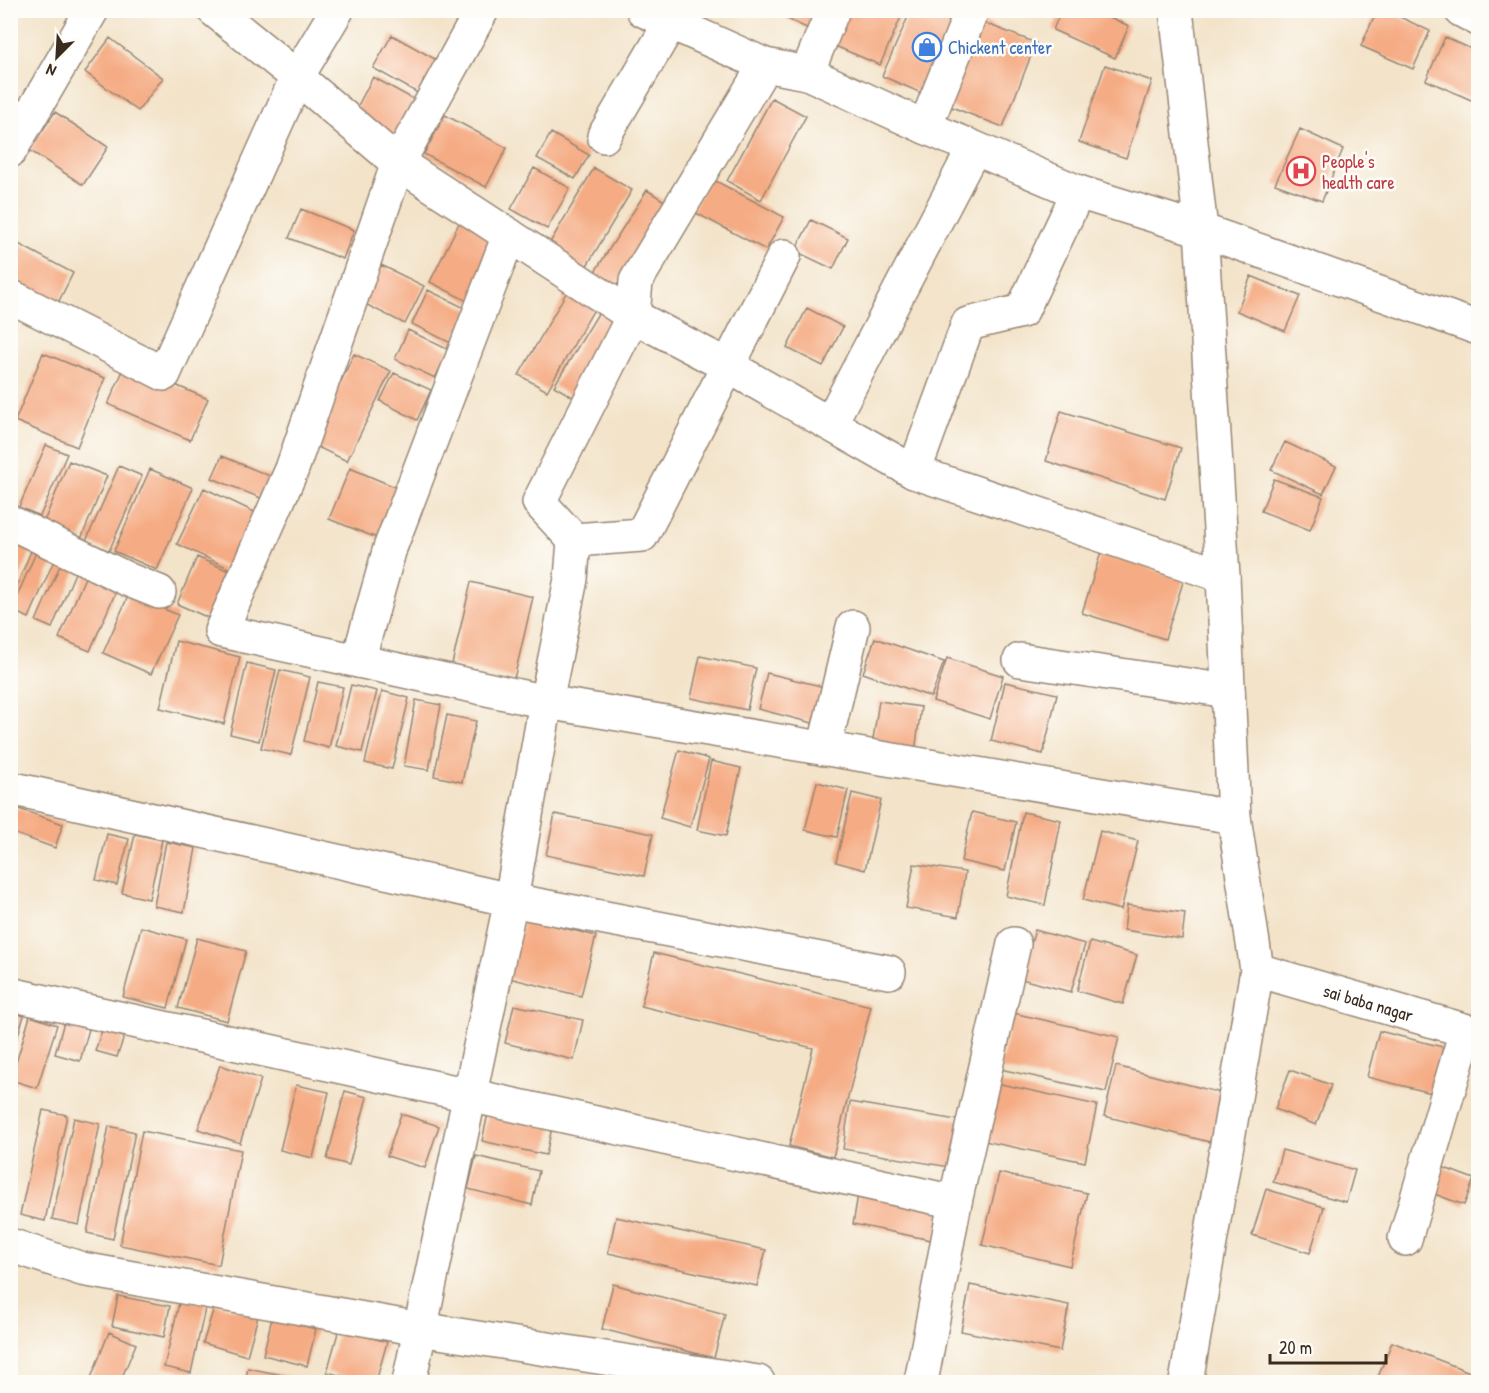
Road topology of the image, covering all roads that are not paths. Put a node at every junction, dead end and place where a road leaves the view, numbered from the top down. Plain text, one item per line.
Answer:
1 (92, 10) edge
2 (214, 10) edge
3 (337, 10) edge
4 (482, 10) edge
5 (643, 10) edge
6 (833, 10) edge
7 (972, 10) edge
8 (1176, 10) edge
9 (1461, 10) edge
10 (675, 16) edge
11 (1479, 19) edge
12 (765, 65) junction
13 (807, 73) junction
14 (297, 77) junction
15 (925, 127) junction
16 (604, 136) dead end
17 (974, 148) junction
18 (10, 151) edge
19 (398, 163) junction
20 (1078, 192) junction
21 (1201, 230) junction
22 (509, 235) junction
23 (784, 256) dead end
24 (10, 296) edge
25 (633, 316) junction
26 (1479, 328) edge
27 (728, 366) junction
28 (830, 424) junction
29 (914, 472) junction
30 (10, 522) edge
31 (574, 540) junction
32 (1223, 576) junction
33 (159, 592) dead end
34 (853, 627) dead end
35 (1020, 660) dead end
36 (358, 661) junction
37 (1228, 691) junction
38 (546, 702) junction
39 (824, 749) junction
40 (10, 788) edge
41 (1234, 817) junction
42 (512, 900) junction
43 (1014, 944) dead end
44 (1257, 970) junction
45 (888, 972) dead end
46 (10, 994) edge
47 (1472, 1032) edge
48 (469, 1095) junction
49 (955, 1202) junction
50 (1405, 1239) dead end
51 (10, 1245) edge
52 (420, 1329) junction
53 (409, 1383) edge
54 (758, 1383) edge
55 (921, 1383) edge
56 (1186, 1383) edge

1 - 18 street
2 - 14 street
3 - 14 street
4 - 19 street
5 - 10 street
6 - 13 street
7 - 15 street
8 - 21 street
9 - 11 street
10 - 12 street
10 - 16 street
12 - 13 street
12 - 25 street
13 - 15 street
14 - 19 street
14 - 24 street
15 - 17 street
17 - 20 street
17 - 28 street
19 - 22 street
19 - 36 street
20 - 21 street
20 - 29 street
21 - 26 street
21 - 32 street
22 - 25 street
22 - 36 street
23 - 27 street
25 - 27 street
25 - 31 street
27 - 28 street
27 - 31 street
28 - 29 street
29 - 32 street
30 - 33 street
31 - 38 street
32 - 37 street
34 - 39 street
35 - 37 street
36 - 38 street
37 - 41 street
38 - 39 street
38 - 42 street
39 - 41 street
40 - 42 street
41 - 44 street
42 - 45 street
42 - 48 street
43 - 49 street
44 - 47 street, sai baba nagar
44 - 56 street
46 - 48 street
47 - 50 street
48 - 49 street
48 - 52 street
49 - 55 street
51 - 52 street
52 - 53 street
52 - 54 street

